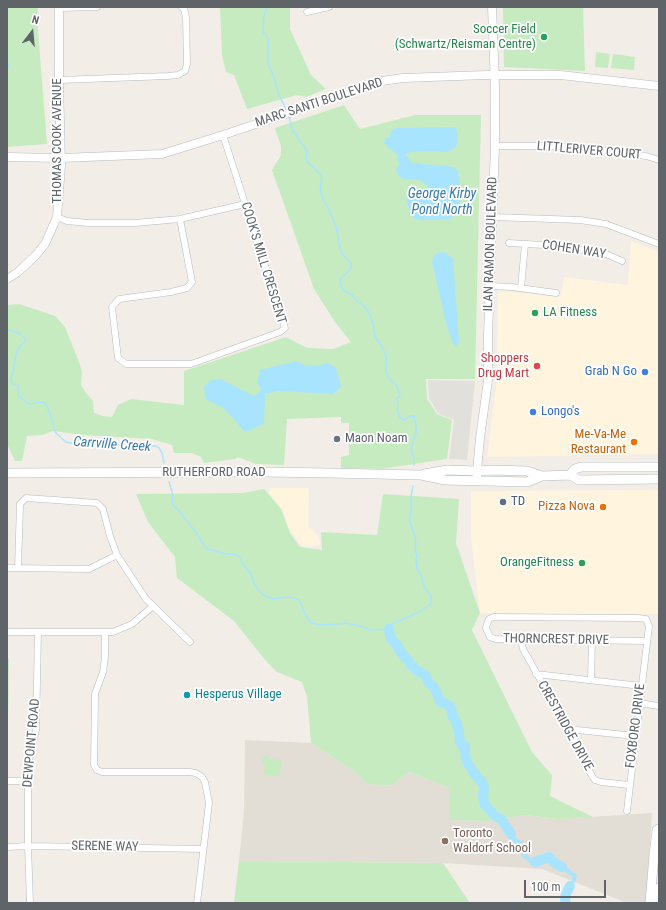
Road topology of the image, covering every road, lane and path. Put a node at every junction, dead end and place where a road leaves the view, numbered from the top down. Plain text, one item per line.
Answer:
1 (97, 7) edge
2 (181, 7) edge
3 (329, 7) edge
4 (492, 7) edge
5 (59, 8) edge
6 (307, 12) dead end
7 (495, 75) junction
8 (59, 80) junction
9 (659, 86) edge
10 (223, 135) junction
11 (495, 146) junction
12 (7, 157) edge
13 (61, 158) junction
14 (659, 160) edge
15 (245, 204) junction
16 (57, 217) junction
17 (492, 217) junction
18 (180, 219) junction
19 (508, 242) dead end
20 (525, 244) junction
21 (659, 244) edge
22 (622, 261) dead end
23 (7, 279) edge
24 (490, 286) junction
25 (521, 288) junction
26 (556, 293) dead end
27 (659, 467) edge
28 (477, 471) junction
29 (7, 473) edge
30 (421, 475) junction
31 (570, 475) junction
32 (542, 476) junction
33 (659, 479) edge
34 (477, 481) junction
35 (117, 555) junction
36 (7, 568) edge
37 (18, 568) junction
38 (153, 606) junction
39 (494, 617) joint
40 (7, 632) edge
41 (38, 632) junction
42 (105, 632) junction
43 (520, 640) junction
44 (592, 640) junction
45 (647, 641) junction
46 (190, 642) dead end
47 (536, 674) junction
48 (591, 680) junction
49 (641, 686) junction
50 (639, 703) junction
51 (659, 706) edge
52 (570, 732) junction
53 (635, 736) junction
54 (7, 781) edge
55 (28, 781) junction
56 (629, 785) junction
57 (627, 812) dead end
58 (659, 829) edge
59 (28, 846) junction
60 (7, 847) edge
61 (203, 849) junction
62 (656, 867) edge
63 (659, 888) edge
64 (30, 903) edge
65 (197, 903) edge
66 (650, 903) edge
67 (657, 903) edge

1 - 5 street
2 - 8 street
3 - 6 street
4 - 7 street, ILAN RAMON BOULEVARD
5 - 8 street, THOMAS COOK AVENUE
7 - 9 street, MARC SANTI BOULEVARD
7 - 10 street, MARC SANTI BOULEVARD
7 - 11 street, ILAN RAMON BOULEVARD
8 - 13 street, THOMAS COOK AVENUE
10 - 13 street, MARC SANTI BOULEVARD
10 - 15 street, COOK'S MILL CRESCENT
11 - 14 street, LITTLERIVER COURT
11 - 17 street, ILAN RAMON BOULEVARD
12 - 13 street, MARC SANTI BOULEVARD
13 - 16 street, THOMAS COOK AVENUE
15 - 18 street
15 - 18 street, COOK'S MILL CRESCENT
16 - 18 street
16 - 23 street, THOMAS COOK AVENUE
17 - 21 street
17 - 24 street, ILAN RAMON BOULEVARD
19 - 20 street, COHEN WAY
20 - 22 street, COHEN WAY
20 - 25 street, COHEN WAY
24 - 25 street
24 - 28 street, ILAN RAMON BOULEVARD
25 - 26 street
27 - 31 main road, RUTHERFORD ROAD
28 - 30 main road, RUTHERFORD ROAD
28 - 32 main road, RUTHERFORD ROAD
28 - 34 street, ILAN RAMON BOULEVARD
29 - 30 main road, RUTHERFORD ROAD
30 - 34 main road, RUTHERFORD ROAD
31 - 32 main road, RUTHERFORD ROAD
31 - 33 main road, RUTHERFORD ROAD
32 - 34 main road, RUTHERFORD ROAD
35 - 37 street
35 - 37 street
35 - 38 street
36 - 37 street
38 - 42 street
38 - 46 street
39 - 43 street, THORNCREST DRIVE
39 - 45 street, FOXBORO DRIVE
40 - 41 street
41 - 42 street
41 - 55 street, DEWPOINT ROAD
42 - 61 street
43 - 44 street, THORNCREST DRIVE
43 - 47 street, CRESTRIDGE DRIVE
44 - 45 street, THORNCREST DRIVE
44 - 48 street
45 - 49 street, FOXBORO DRIVE
47 - 48 street
47 - 52 street, CRESTRIDGE DRIVE
48 - 49 street
49 - 50 street, FOXBORO DRIVE
50 - 51 street
50 - 53 street, FOXBORO DRIVE
52 - 53 street
52 - 56 street, CRESTRIDGE DRIVE
53 - 56 street, FOXBORO DRIVE
54 - 55 street
55 - 59 street, DEWPOINT ROAD
56 - 57 street, FOXBORO DRIVE
58 - 62 main road
59 - 60 street, SERENE WAY
59 - 61 street, SERENE WAY
59 - 64 street, DEWPOINT ROAD
61 - 65 street
62 - 66 main road
63 - 67 main road

